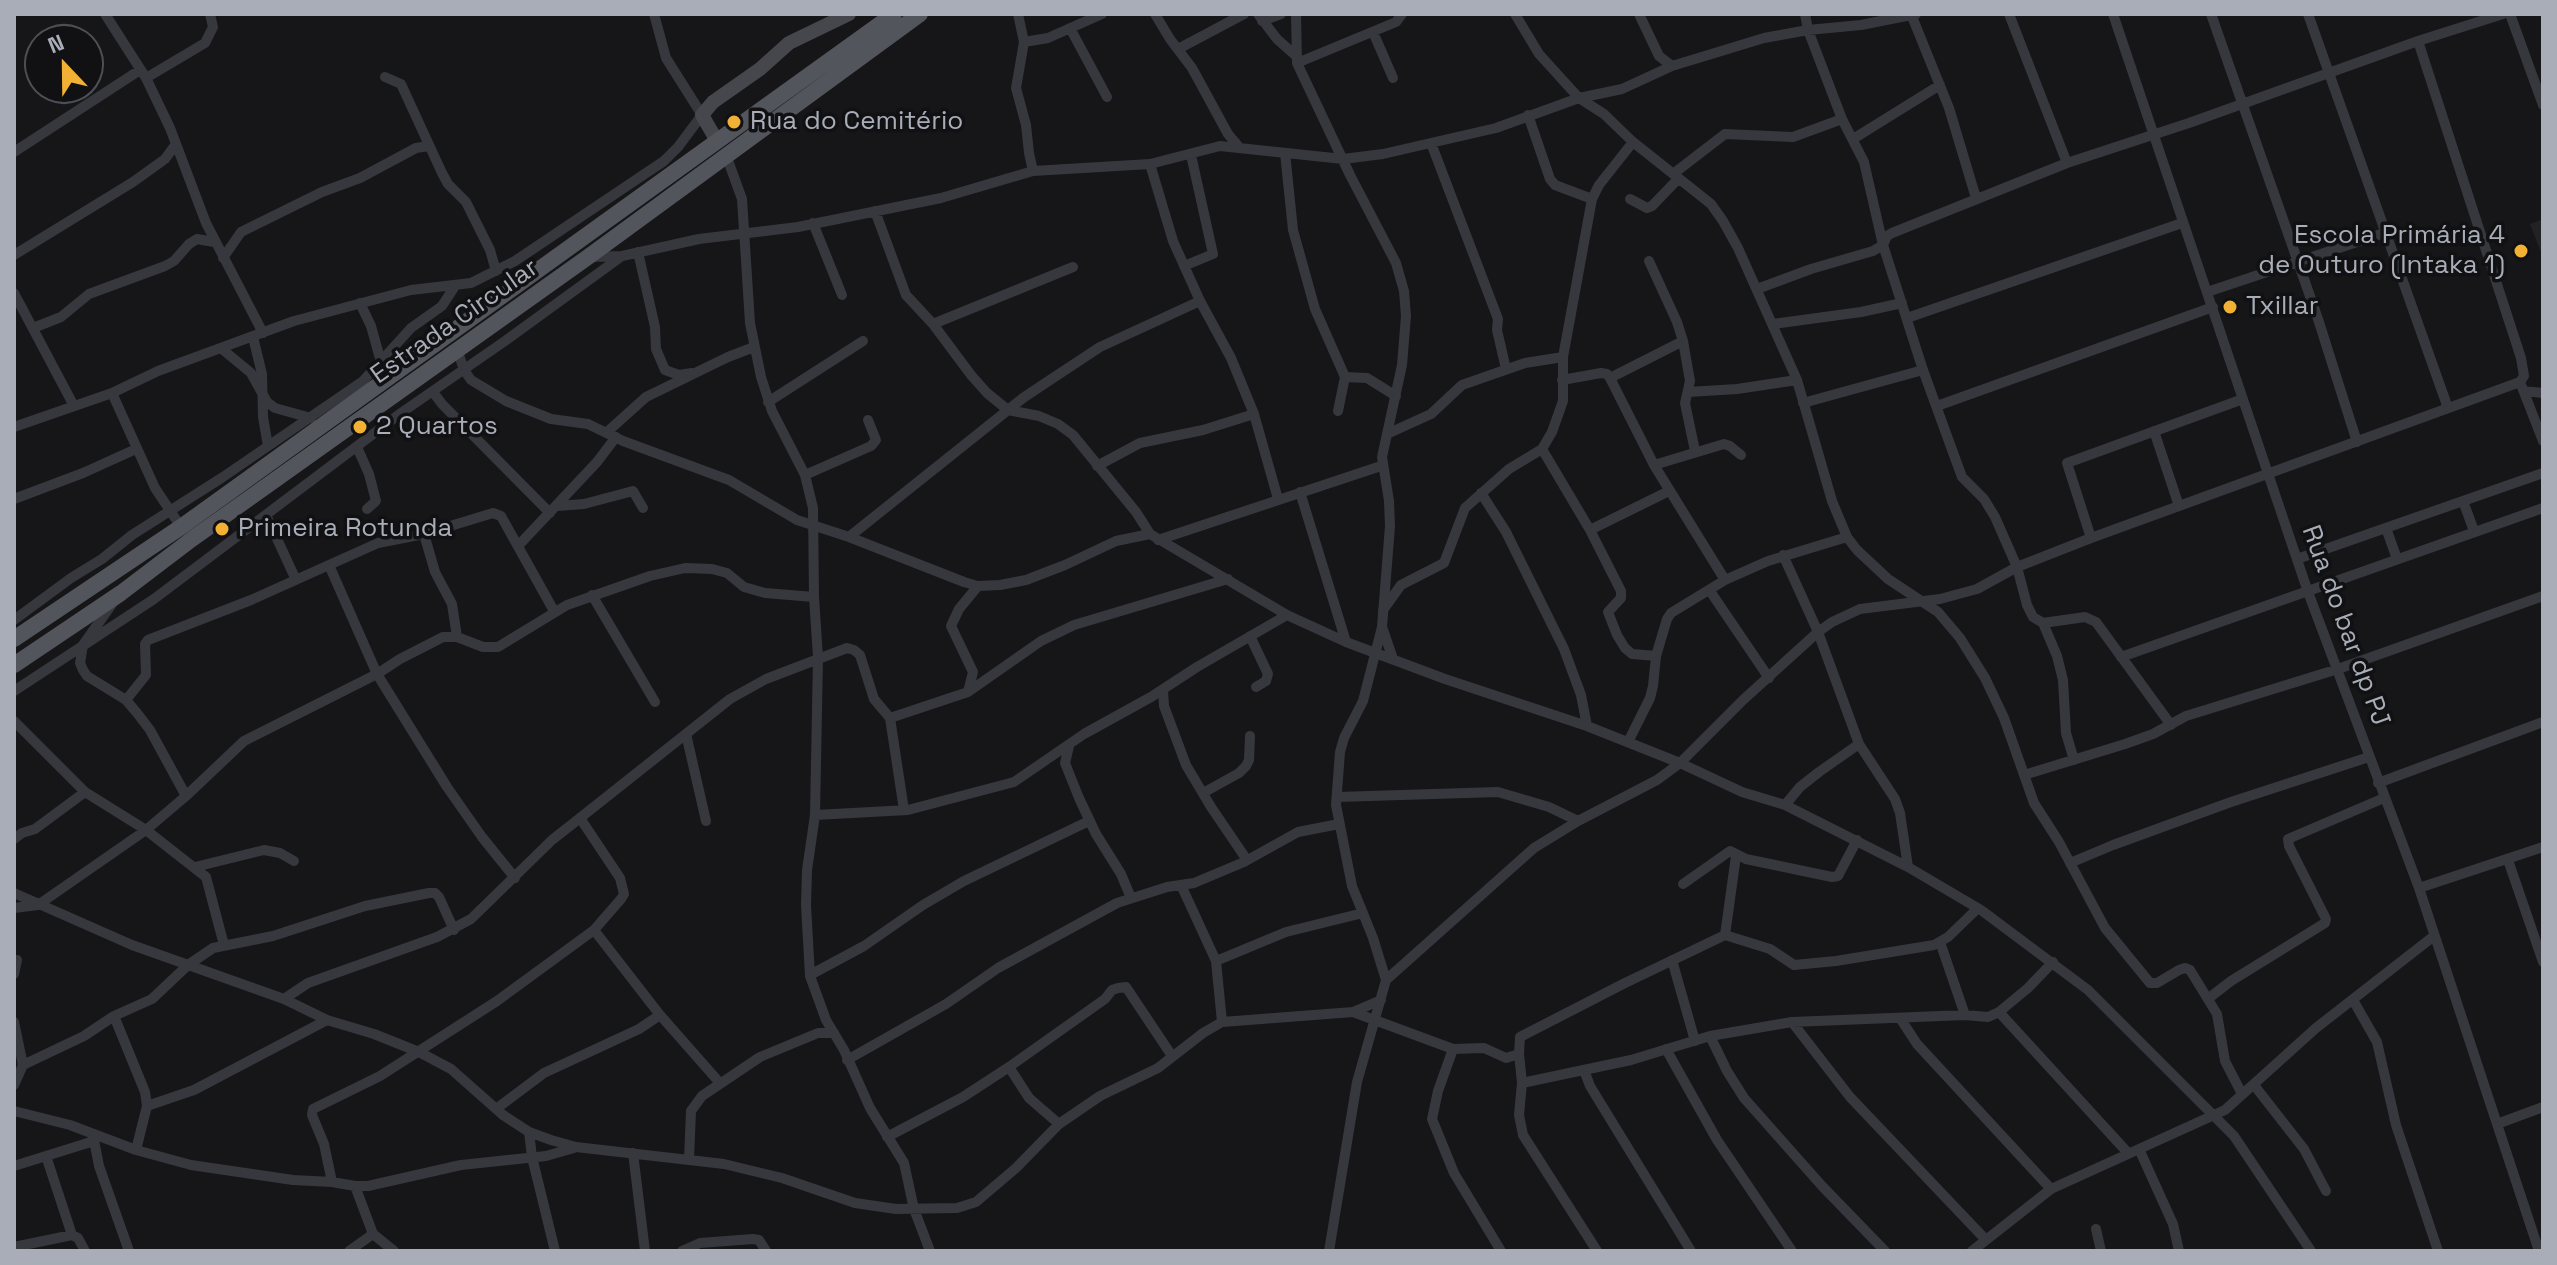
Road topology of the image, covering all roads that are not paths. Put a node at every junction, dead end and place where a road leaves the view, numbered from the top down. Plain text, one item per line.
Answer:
1 (105, 14) edge
2 (210, 14) edge
3 (654, 14) edge
4 (849, 14) edge
5 (894, 14) edge
6 (920, 14) edge
7 (1018, 14) edge
8 (1102, 14) edge
9 (1155, 14) edge
10 (1244, 14) edge
11 (1281, 14) edge
12 (1296, 14) edge
13 (1402, 14) edge
14 (1515, 14) edge
15 (1639, 14) edge
16 (1805, 14) edge
17 (1913, 14) edge
18 (2009, 14) edge
19 (2113, 14) edge
20 (2211, 14) edge
21 (2308, 14) edge
22 (2503, 14) edge
23 (2510, 14) edge
24 (1260, 17) edge
25 (1070, 28) junction
26 (1808, 30) junction
27 (1373, 32) junction
28 (2418, 41) junction
29 (1024, 42) junction
30 (1178, 49) junction
31 (1659, 56) junction
32 (1296, 59) junction
33 (1672, 66) junction
34 (143, 74) junction
35 (1656, 74) junction
36 (2331, 74) junction
37 (385, 77) dead end
38 (1393, 78) dead end
39 (1940, 85) junction
40 (1607, 94) junction
41 (1107, 97) dead end
42 (1579, 98) junction
43 (2243, 104) junction
44 (2543, 105) edge
45 (1604, 114) junction
46 (702, 115) junction
47 (1528, 115) junction
48 (1842, 119) junction
49 (1228, 134) junction
50 (2153, 135) junction
51 (1853, 139) junction
52 (1633, 142) junction
53 (1431, 143) junction
54 (176, 144) junction
55 (429, 146) junction
56 (1220, 146) junction
57 (1239, 147) junction
58 (721, 148) junction
59 (14, 152) edge
60 (1285, 153) junction
61 (1191, 155) junction
62 (1365, 156) junction
63 (165, 159) junction
64 (1343, 159) junction
65 (2067, 163) junction
66 (184, 164) junction
67 (1150, 164) junction
68 (1033, 171) junction
69 (1350, 175) junction
70 (1675, 176) junction
71 (1976, 198) junction
72 (1592, 199) junction
73 (1630, 199) dead end
74 (875, 211) junction
75 (813, 223) junction
76 (2182, 223) junction
77 (745, 233) junction
78 (2384, 233) junction
79 (214, 242) junction
80 (1883, 245) junction
81 (638, 252) junction
82 (14, 255) edge
83 (622, 256) junction
84 (588, 257) junction
85 (223, 258) junction
86 (1649, 261) dead end
87 (2298, 263) junction
88 (1184, 266) junction
89 (1073, 267) dead end
90 (496, 271) junction
91 (455, 286) junction
92 (1757, 289) junction
93 (2207, 292) junction
94 (14, 293) edge
95 (842, 295) dead end
96 (1200, 301) junction
97 (360, 303) junction
98 (1902, 303) junction
99 (2213, 307) junction
100 (1907, 318) junction
101 (933, 324) junction
102 (1773, 324) junction
103 (33, 328) junction
104 (258, 335) junction
105 (863, 341) dead end
106 (1683, 341) junction
107 (754, 347) junction
108 (222, 349) junction
109 (457, 349) junction
110 (1563, 357) junction
111 (381, 362) junction
112 (1506, 369) junction
113 (464, 370) junction
114 (665, 370) junction
115 (1923, 370) junction
116 (698, 373) junction
117 (1345, 377) junction
118 (1610, 378) junction
119 (1562, 380) junction
120 (1797, 380) junction
121 (2522, 386) junction
122 (666, 389) junction
123 (433, 392) junction
124 (1688, 392) junction
125 (112, 393) junction
126 (1031, 393) junction
127 (2543, 393) edge
128 (263, 394) junction
129 (1396, 396) junction
130 (2243, 399) junction
131 (768, 402) junction
132 (1803, 403) junction
133 (74, 406) junction
134 (1937, 406) junction
135 (2448, 408) junction
136 (2537, 409) edge
137 (1008, 410) junction
138 (1338, 411) dead end
139 (1254, 414) junction
140 (1039, 416) junction
141 (868, 420) dead end
142 (317, 421) junction
143 (14, 427) edge
144 (2154, 431) junction
145 (1387, 434) junction
146 (611, 435) junction
147 (2543, 441) edge
148 (2357, 442) junction
149 (268, 446) junction
150 (357, 447) junction
151 (136, 449) junction
152 (1542, 449) junction
153 (1695, 451) junction
154 (1741, 455) dead end
155 (1654, 465) junction
156 (1097, 466) junction
157 (1381, 466) junction
158 (2268, 473) junction
159 (2543, 473) edge
160 (805, 475) junction
161 (1669, 491) junction
162 (1300, 492) junction
163 (1481, 493) junction
164 (14, 499) edge
165 (1278, 499) junction
166 (2463, 501) junction
167 (2179, 506) junction
168 (643, 508) dead end
169 (2543, 508) edge
170 (367, 509) dead end
171 (554, 510) junction
172 (170, 511) junction
173 (266, 515) junction
174 (814, 525) junction
175 (181, 527) junction
176 (2386, 528) junction
177 (1590, 530) junction
178 (2474, 531) junction
179 (834, 533) junction
180 (424, 534) junction
181 (849, 537) junction
182 (1154, 537) junction
183 (1847, 537) junction
184 (2091, 538) junction
185 (518, 546) junction
186 (813, 546) junction
187 (1783, 555) junction
188 (2297, 559) junction
189 (2397, 559) junction
190 (329, 565) junction
191 (2017, 567) junction
192 (1228, 579) junction
193 (1384, 579) junction
194 (296, 580) junction
195 (1725, 580) junction
196 (1401, 585) junction
197 (978, 586) junction
198 (1710, 591) junction
199 (2308, 592) junction
200 (121, 593) junction
201 (592, 595) junction
202 (2543, 596) edge
203 (814, 597) junction
204 (1924, 601) junction
205 (1383, 610) junction
206 (554, 611) junction
207 (1287, 615) junction
208 (14, 620) edge
209 (2049, 623) junction
210 (1382, 627) junction
211 (1818, 632) junction
212 (1250, 636) junction
213 (457, 637) junction
214 (14, 639) edge
215 (1346, 642) junction
216 (83, 645) junction
217 (1376, 652) junction
218 (1656, 656) junction
219 (818, 657) junction
220 (2121, 657) junction
221 (1393, 659) junction
222 (14, 665) edge
223 (2338, 669) junction
224 (973, 672) junction
225 (377, 674) junction
226 (1769, 678) junction
227 (986, 680) junction
228 (1256, 687) dead end
229 (1163, 690) junction
230 (14, 691) edge
231 (968, 692) junction
232 (1151, 697) junction
233 (126, 700) junction
234 (655, 702) dead end
235 (1164, 706) junction
236 (890, 718) junction
237 (14, 721) edge
238 (2543, 722) edge
239 (2171, 725) junction
240 (1587, 726) junction
241 (686, 734) junction
242 (1250, 736) dead end
243 (1628, 742) junction
244 (1859, 744) junction
245 (1069, 746) junction
246 (2369, 757) junction
247 (1049, 759) junction
248 (2074, 760) junction
249 (1065, 763) junction
250 (1680, 763) junction
251 (2024, 775) junction
252 (2378, 783) junction
253 (85, 792) junction
254 (1203, 793) junction
255 (186, 796) junction
256 (1337, 797) junction
257 (2384, 798) junction
258 (1785, 805) junction
259 (904, 810) junction
260 (815, 815) junction
261 (580, 818) junction
262 (706, 821) dead end
263 (1089, 821) junction
264 (1578, 821) junction
265 (1339, 824) junction
266 (146, 830) junction
267 (14, 839) edge
268 (1857, 840) junction
269 (2543, 847) edge
270 (1736, 856) junction
271 (1247, 860) junction
272 (2508, 860) junction
273 (294, 861) dead end
274 (2070, 863) junction
275 (195, 867) junction
276 (1908, 867) junction
277 (515, 878) junction
278 (1683, 884) dead end
279 (1181, 885) junction
280 (2419, 888) junction
281 (14, 893) edge
282 (1131, 898) junction
283 (38, 905) junction
284 (14, 908) edge
285 (1978, 908) junction
286 (1363, 913) junction
287 (454, 930) junction
288 (594, 930) junction
289 (1725, 935) junction
290 (2434, 936) junction
291 (1940, 942) junction
292 (224, 945) junction
293 (17, 960) dead end
294 (1672, 960) junction
295 (1216, 961) junction
296 (2053, 962) junction
297 (2543, 962) edge
298 (188, 965) junction
299 (14, 974) edge
300 (810, 975) junction
301 (1386, 980) junction
302 (2209, 998) junction
303 (284, 999) junction
304 (1381, 1000) junction
305 (2353, 1000) junction
306 (1353, 1012) junction
307 (1999, 1012) junction
308 (660, 1015) junction
309 (1965, 1015) junction
310 (114, 1016) junction
311 (1900, 1018) junction
312 (1375, 1019) junction
313 (327, 1020) junction
314 (826, 1020) junction
315 (14, 1022) edge
316 (1222, 1022) junction
317 (1792, 1022) junction
318 (818, 1033) junction
319 (834, 1033) junction
320 (1710, 1036) junction
321 (1695, 1041) junction
322 (1453, 1049) junction
323 (1666, 1049) junction
324 (419, 1052) junction
325 (1519, 1054) junction
326 (1172, 1056) junction
327 (847, 1060) junction
328 (23, 1065) junction
329 (1009, 1067) junction
330 (1584, 1070) junction
331 (719, 1082) junction
332 (1522, 1083) junction
333 (14, 1085) edge
334 (2254, 1085) junction
335 (2242, 1094) junction
336 (147, 1106) junction
337 (2543, 1107) edge
338 (496, 1109) junction
339 (14, 1111) edge
340 (2213, 1117) junction
341 (1059, 1124) junction
342 (2497, 1124) junction
343 (529, 1132) junction
344 (887, 1137) junction
345 (94, 1138) junction
346 (576, 1147) junction
347 (136, 1150) junction
348 (2134, 1151) junction
349 (633, 1153) junction
350 (46, 1156) junction
351 (532, 1157) junction
352 (689, 1159) junction
353 (14, 1166) edge
354 (332, 1182) junction
355 (355, 1186) junction
356 (2051, 1189) junction
357 (2326, 1191) dead end
358 (914, 1209) junction
359 (2096, 1229) dead end
360 (373, 1234) junction
361 (72, 1235) junction
362 (1986, 1240) junction
363 (14, 1247) edge
364 (85, 1251) edge
365 (129, 1251) edge
366 (349, 1251) edge
367 (394, 1251) edge
368 (555, 1251) edge
369 (645, 1251) edge
370 (682, 1251) edge
371 (766, 1251) edge
372 (930, 1251) edge
373 (1329, 1251) edge
374 (1501, 1251) edge
375 (1597, 1251) edge
376 (1691, 1251) edge
377 (1792, 1251) edge
378 (1885, 1251) edge
379 (1972, 1251) edge
380 (2101, 1251) edge
381 (2179, 1251) edge
382 (2311, 1251) edge
383 (2438, 1251) edge
384 (2539, 1251) edge

1 - 34 street
2 - 34 street
3 - 46 street
4 - 46 street
5 - 58 main road, Estrada Circular
6 - 58 main road, Estrada Circular
7 - 29 street
8 - 25 street
9 - 30 street
10 - 30 street
11 - 24 street
12 - 32 street
13 - 27 street
14 - 42 street
15 - 31 street
16 - 26 street
17 - 26 street
17 - 39 street
18 - 65 street
19 - 50 street, Rua do bar dp PJ
20 - 43 street
21 - 36 street
22 - 28 street
23 - 44 street
24 - 32 street
25 - 29 street
25 - 41 street
26 - 33 street
26 - 48 street
27 - 32 street
27 - 38 street
28 - 36 street
28 - 121 street
29 - 68 street
30 - 49 street
31 - 33 street
31 - 35 street
32 - 64 street
33 - 35 street
34 - 54 street
34 - 59 street
35 - 40 street
36 - 43 street
36 - 78 street
37 - 55 street
39 - 51 street
39 - 71 street
40 - 42 street
40 - 45 street
42 - 45 street
42 - 47 street
43 - 50 street
43 - 87 street
45 - 52 street
46 - 58 street
46 - 90 street
47 - 53 street
47 - 72 street
48 - 51 street
48 - 70 street
49 - 56 street
49 - 57 street
50 - 65 street
50 - 76 street, Rua do bar dp PJ
51 - 80 street
52 - 70 street
52 - 72 street
53 - 62 street
53 - 112 street
54 - 63 street
54 - 66 street
55 - 85 street
55 - 90 street
56 - 57 street
56 - 61 street
57 - 60 street
58 - 77 street
58 - 84 main road, Estrada Circular
58 - 142 main road, Estrada Circular
60 - 64 street
60 - 117 street
61 - 67 street
61 - 88 street
62 - 64 street
62 - 69 street
63 - 66 street
63 - 82 street
64 - 69 street
65 - 71 street
66 - 79 street
67 - 68 street
67 - 88 street
68 - 74 street
69 - 129 street
70 - 73 street
70 - 92 street
71 - 80 street
72 - 110 street
74 - 75 street
74 - 101 street
75 - 77 street
75 - 95 street
76 - 93 street, Rua do bar dp PJ
76 - 100 street
77 - 81 street
77 - 107 street
78 - 87 street
78 - 135 street
79 - 85 street
79 - 103 street
80 - 92 street
80 - 98 street
81 - 83 street
81 - 114 street
83 - 84 street
83 - 113 street
84 - 109 main road, Estrada Circular
85 - 104 street
86 - 106 street
87 - 93 street
87 - 148 street
88 - 96 street
89 - 101 street
90 - 91 street
91 - 97 street
91 - 111 street
92 - 102 street
93 - 99 street, Rua do bar dp PJ
94 - 103 street
96 - 126 street
96 - 139 street
97 - 104 street
97 - 111 street
98 - 100 street
98 - 102 street
99 - 130 street, Rua do bar dp PJ
99 - 134 street
100 - 115 street
101 - 137 street
102 - 120 street
103 - 133 street
104 - 108 street
104 - 128 street
105 - 131 street
106 - 118 street
106 - 124 street
107 - 116 street
107 - 131 street
108 - 125 street
108 - 128 street
109 - 113 street
109 - 200 main road, Estrada Circular
110 - 112 street
110 - 119 street
111 - 142 street
112 - 145 street
113 - 123 street
113 - 146 street
114 - 116 street
114 - 122 street
115 - 132 street
115 - 134 street
116 - 122 street
117 - 129 street
117 - 138 street
118 - 119 street
118 - 155 street
119 - 152 street
120 - 124 street
120 - 132 street
121 - 127 street
121 - 135 street
121 - 136 street
122 - 146 street
123 - 150 street
123 - 171 street
124 - 153 street
125 - 133 street
125 - 151 street
126 - 137 street
126 - 140 street
128 - 142 street
128 - 149 street
129 - 145 street
130 - 144 street
130 - 158 street, Rua do bar dp PJ
131 - 160 street
132 - 183 street
133 - 143 street
134 - 191 street
135 - 148 street
136 - 147 street
137 - 140 street
137 - 181 street
139 - 156 street
139 - 165 street
140 - 156 street
141 - 160 street
142 - 149 street
142 - 175 main road, Estrada Circular
144 - 167 street
144 - 184 street
145 - 157 street
146 - 171 street
146 - 174 street
148 - 158 street
149 - 172 street
150 - 170 street
150 - 173 street
151 - 164 street
151 - 172 street
152 - 163 street
152 - 177 street
153 - 154 street
153 - 155 street
155 - 161 street
156 - 182 street
157 - 162 street
157 - 193 street
158 - 167 street
158 - 188 street, Rua do bar dp PJ
159 - 166 street
160 - 174 street
161 - 177 street
161 - 195 street
162 - 165 street
162 - 215 street
163 - 196 street
163 - 240 street
165 - 182 street
166 - 176 street
166 - 178 street
167 - 184 street
168 - 171 street
169 - 178 street
171 - 185 street
172 - 175 street
172 - 208 street
173 - 194 street
173 - 216 street
174 - 179 street
174 - 186 street
175 - 214 main road, Estrada Circular
176 - 188 street
176 - 189 street
177 - 218 street
178 - 189 street
179 - 181 street
179 - 186 street
180 - 185 street
180 - 190 street
180 - 213 street
181 - 197 street
182 - 192 street
182 - 197 street
183 - 187 street
183 - 204 street
184 - 191 street
185 - 206 street
186 - 203 street
187 - 195 street
187 - 211 street
188 - 199 street, Rua do bar dp PJ
189 - 199 street
190 - 194 street
190 - 225 street
191 - 204 street
191 - 209 street
192 - 207 street
192 - 227 street
193 - 196 street
193 - 205 street
194 - 233 street
195 - 198 street
196 - 205 street
197 - 224 street
198 - 218 street
198 - 226 street
199 - 220 street
199 - 223 street, Rua do bar dp PJ
200 - 216 street
200 - 222 main road, Estrada Circular
201 - 203 street
201 - 206 street
201 - 234 street
202 - 223 street
203 - 219 street
204 - 211 street
204 - 251 street
205 - 210 street
206 - 213 street
207 - 212 street
207 - 215 street
209 - 220 street
209 - 248 street
210 - 217 street
210 - 221 street
211 - 226 street
211 - 244 street
212 - 228 street
212 - 229 street
213 - 225 street
215 - 217 street
216 - 230 street
216 - 233 street
217 - 221 street
217 - 256 street
218 - 243 street
219 - 236 street
219 - 241 street
219 - 260 street
220 - 239 street
221 - 240 street
223 - 239 street
223 - 246 street, Rua do bar dp PJ
224 - 227 street
224 - 231 street
225 - 255 street
225 - 277 street
226 - 250 street
227 - 231 street
229 - 232 street
229 - 235 street
231 - 236 street
232 - 235 street
232 - 245 street
233 - 255 street
235 - 254 street
236 - 259 street
237 - 253 street
238 - 252 street
239 - 248 street
240 - 243 street
241 - 261 street
241 - 262 street
242 - 254 street
243 - 250 street
244 - 258 street
244 - 276 street
245 - 247 street
245 - 249 street
246 - 252 street, Rua do bar dp PJ
246 - 274 street
247 - 249 street
247 - 259 street
248 - 251 street
249 - 263 street
250 - 258 street
250 - 264 street
251 - 274 street
252 - 257 street, Rua do bar dp PJ
253 - 266 street
253 - 267 street
254 - 271 street
255 - 266 street
256 - 264 street
256 - 265 street
257 - 280 street, Rua do bar dp PJ
257 - 302 street
258 - 268 street
259 - 260 street
260 - 300 street
261 - 277 street
261 - 288 street
263 - 282 street
263 - 300 street
264 - 301 street
265 - 271 street
265 - 286 street
266 - 275 street
266 - 283 street
268 - 270 street
268 - 276 street
269 - 272 street
270 - 278 street
270 - 289 street
271 - 279 street
272 - 280 street
272 - 297 street
273 - 275 street
274 - 302 street
275 - 292 street
276 - 285 street
277 - 287 street
279 - 282 street
279 - 295 street
280 - 290 street, Rua do bar dp PJ
281 - 283 street
282 - 327 street
283 - 284 street
283 - 298 street
285 - 291 street
285 - 296 street
286 - 295 street
286 - 301 street
287 - 292 street
287 - 303 street
288 - 308 street
288 - 324 street
289 - 291 street
289 - 294 street
290 - 305 street
290 - 342 street, Rua do bar dp PJ
291 - 309 street
292 - 298 street
293 - 299 street
294 - 321 street
294 - 325 street
295 - 316 street
296 - 307 street
296 - 340 street
298 - 303 street
298 - 310 street
300 - 314 street
301 - 304 street
302 - 335 street
303 - 313 street
304 - 306 street
304 - 312 street
305 - 334 street
305 - 383 street
306 - 312 street
306 - 316 street
307 - 309 street
307 - 348 street
308 - 331 street
308 - 338 street
309 - 311 street
310 - 328 street
310 - 336 street
311 - 317 street
311 - 356 street
312 - 322 street
312 - 373 street
313 - 324 street
313 - 336 street
314 - 318 street
314 - 319 street
315 - 328 street
316 - 326 street
317 - 320 street
317 - 362 street
318 - 319 street
318 - 331 street
319 - 327 street
320 - 321 street
320 - 378 street
321 - 323 street
322 - 325 street
322 - 374 street
323 - 330 street
323 - 377 street
324 - 338 street
324 - 354 street
325 - 332 street
326 - 329 street
326 - 341 street
327 - 344 street
328 - 333 street
329 - 341 street
329 - 344 street
330 - 332 street
330 - 376 street
331 - 352 street
332 - 375 street
334 - 335 street
334 - 357 street
335 - 340 street
336 - 347 street
337 - 342 street
338 - 343 street
339 - 345 street
340 - 348 street
340 - 382 street
341 - 358 street
342 - 384 street, Rua do bar dp PJ
343 - 346 street
343 - 351 street
344 - 358 street
345 - 347 street
345 - 350 street
345 - 365 street
346 - 349 street
346 - 351 street
347 - 354 street
348 - 356 street
348 - 381 street
349 - 352 street
349 - 369 street
350 - 353 street
350 - 361 street
351 - 355 street
351 - 368 street
352 - 358 street
354 - 355 street
355 - 360 street
356 - 362 street
358 - 372 street
359 - 380 street
360 - 366 street
360 - 367 street
361 - 363 street
361 - 364 street
362 - 379 street
370 - 371 street

